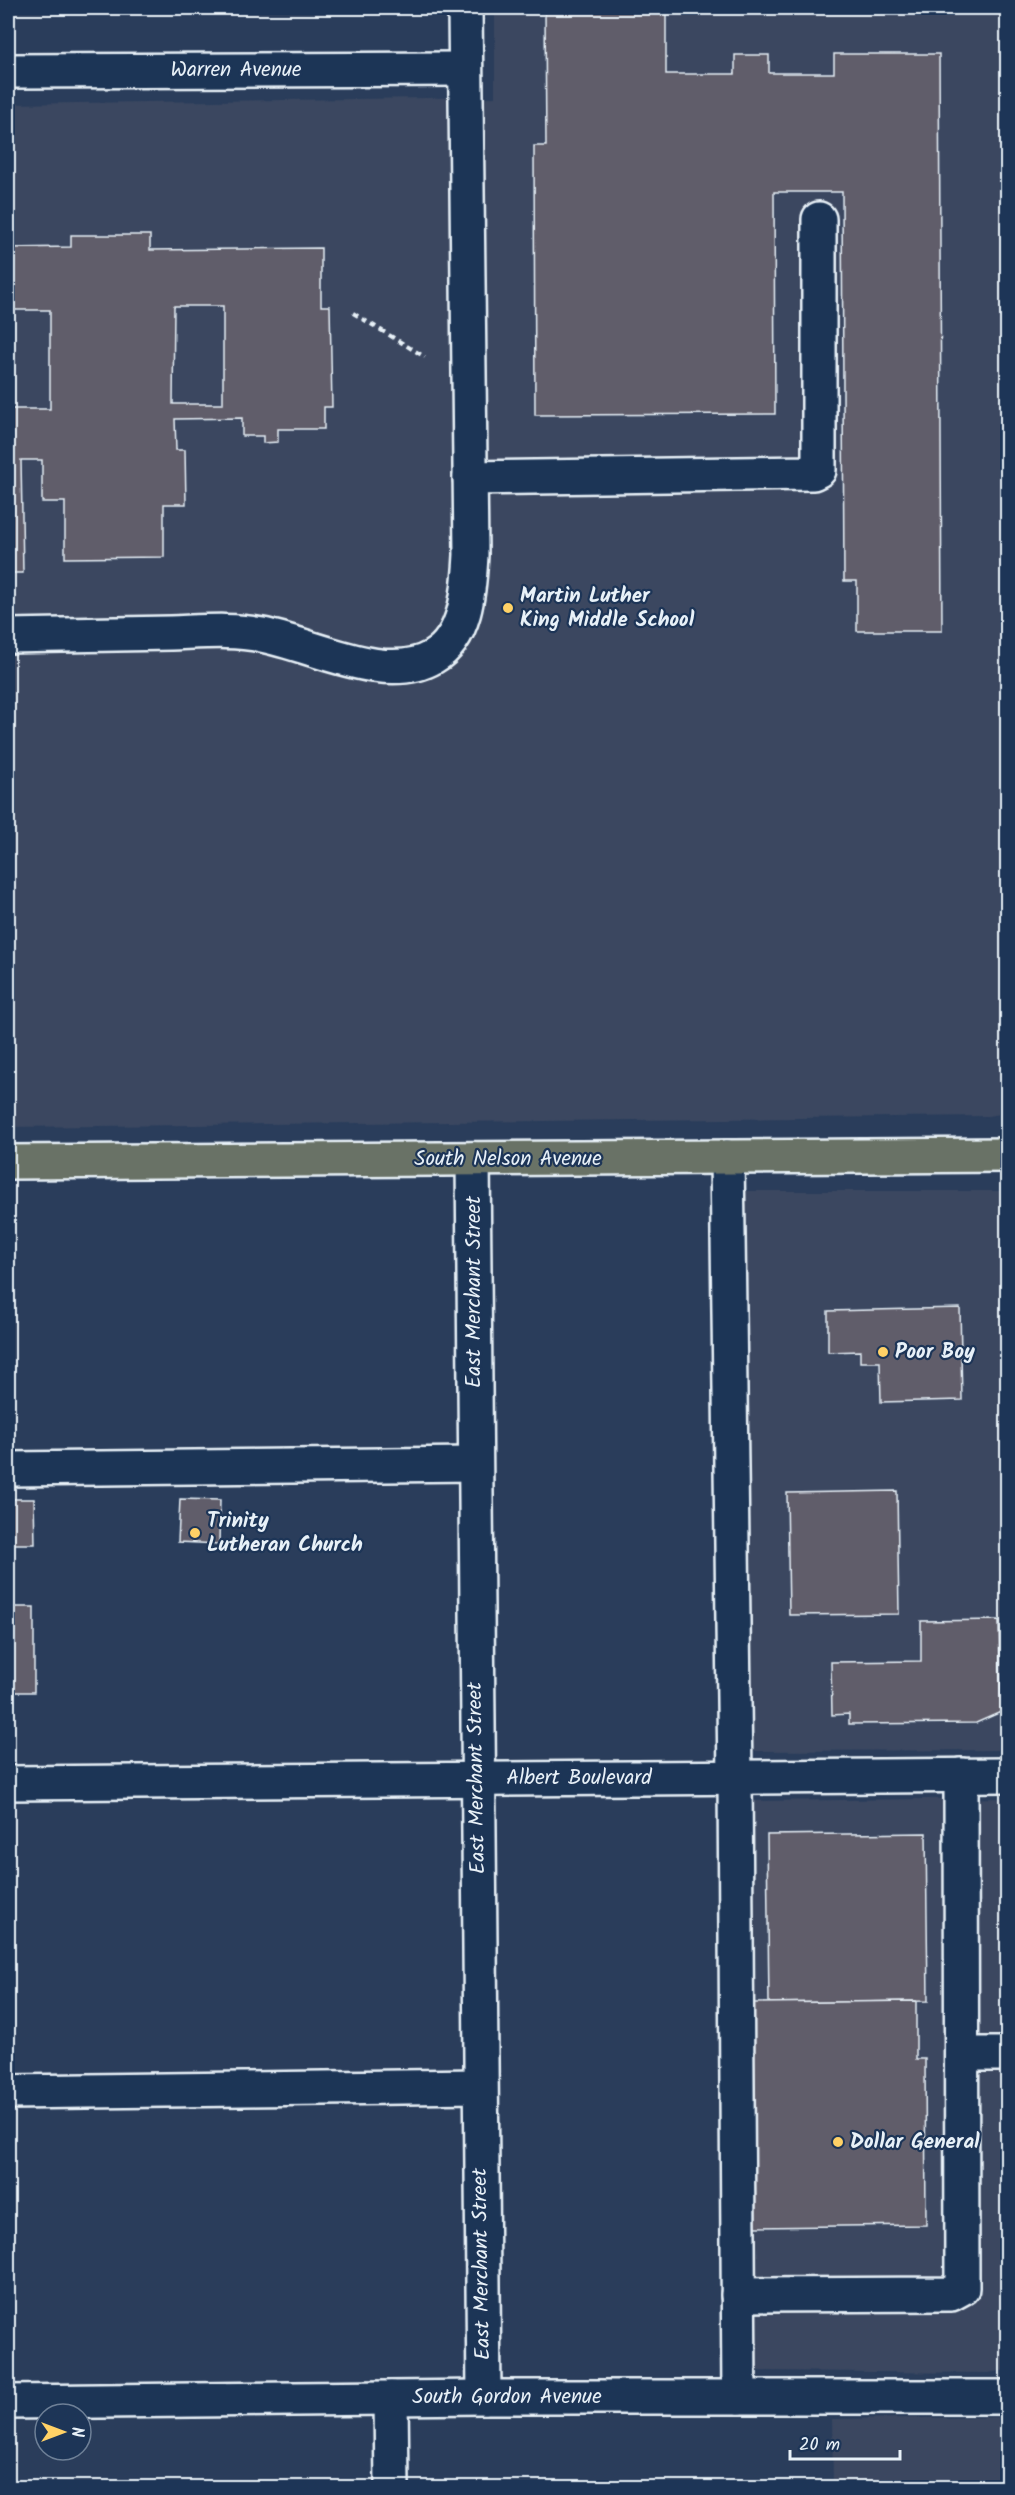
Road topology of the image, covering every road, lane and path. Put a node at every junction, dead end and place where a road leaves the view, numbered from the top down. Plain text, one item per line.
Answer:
1 (465, 8) edge
2 (465, 69) junction
3 (8, 71) edge
4 (819, 219) dead end
5 (353, 313) dead end
6 (425, 357) dead end
7 (470, 478) junction
8 (8, 636) edge
9 (1008, 1155) edge
10 (727, 1157) junction
11 (473, 1159) junction
12 (8, 1162) edge
13 (475, 1464) junction
14 (8, 1469) edge
15 (961, 1775) junction
16 (1008, 1775) edge
17 (735, 1777) junction
18 (477, 1778) junction
19 (8, 1783) edge
20 (962, 2054) junction
21 (1008, 2054) edge
22 (480, 2086) junction
23 (8, 2092) edge
24 (738, 2295) junction
25 (484, 2397) junction
26 (739, 2397) junction
27 (1008, 2397) edge
28 (391, 2398) junction
29 (8, 2402) edge
30 (392, 2487) edge

1 - 2 street
2 - 3 street, Warren Avenue
2 - 7 street
4 - 7 street
5 - 6 path
7 - 8 street
9 - 10 main road, South Nelson Avenue
10 - 11 main road, South Nelson Avenue
10 - 17 street
11 - 12 main road, South Nelson Avenue
11 - 13 street, East Merchant Street
13 - 14 street
13 - 18 street, East Merchant Street
15 - 16 street, Albert Boulevard
15 - 17 street, Albert Boulevard
15 - 20 street
17 - 18 street, Albert Boulevard
17 - 24 street
18 - 19 street, Albert Boulevard
18 - 22 street, East Merchant Street
20 - 21 street
20 - 24 street
22 - 23 street
22 - 25 street, East Merchant Street
24 - 26 street
25 - 26 street, South Gordon Avenue
25 - 28 street, South Gordon Avenue
26 - 27 street, South Gordon Avenue
28 - 29 street, South Gordon Avenue
28 - 30 street

